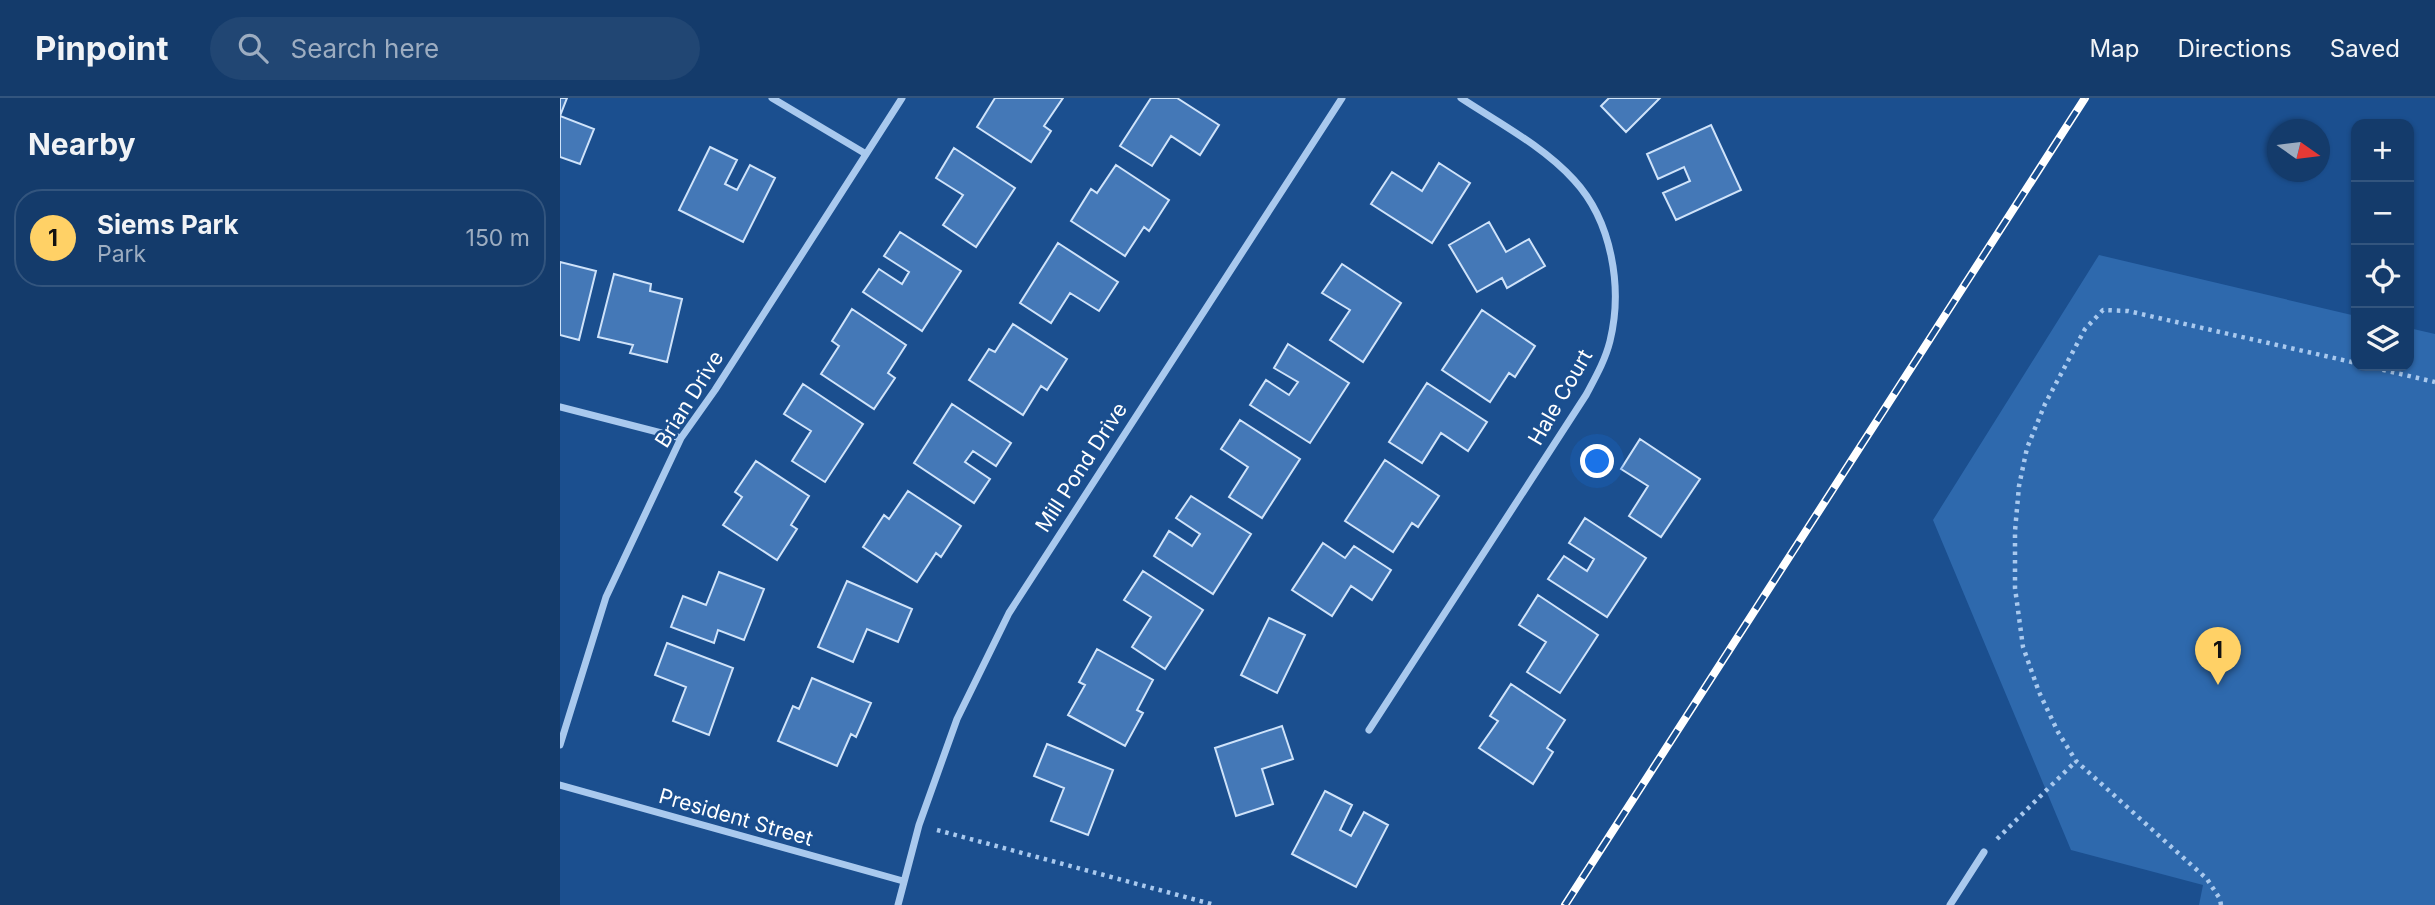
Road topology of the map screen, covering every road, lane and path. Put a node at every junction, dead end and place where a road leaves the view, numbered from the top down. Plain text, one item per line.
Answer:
1 (772, 98) edge
2 (902, 98) edge
3 (1342, 98) edge
4 (1461, 98) edge
5 (866, 154) junction
6 (2351, 362) edge
7 (2388, 371) edge
8 (2435, 382) edge
9 (560, 407) edge
10 (681, 438) junction
11 (1369, 730) dead end
12 (560, 745) edge
13 (2076, 761) junction
14 (560, 785) edge
15 (919, 825) junction
16 (1984, 852) joint
17 (903, 881) junction
18 (898, 905) edge
19 (1215, 905) edge
20 (1950, 905) edge
21 (2221, 905) edge

1 - 5 street
2 - 5 street, Brian Drive
3 - 15 street, Mill Pond Drive
4 - 11 street, Hale Court
5 - 10 street, Brian Drive
6 - 13 path
7 - 8 path
9 - 10 street
10 - 12 street, Brian Drive
13 - 16 path
13 - 21 path
14 - 17 street, President Street
15 - 17 street, Mill Pond Drive
15 - 19 path
16 - 20 street
17 - 18 street, Mill Pond Drive

